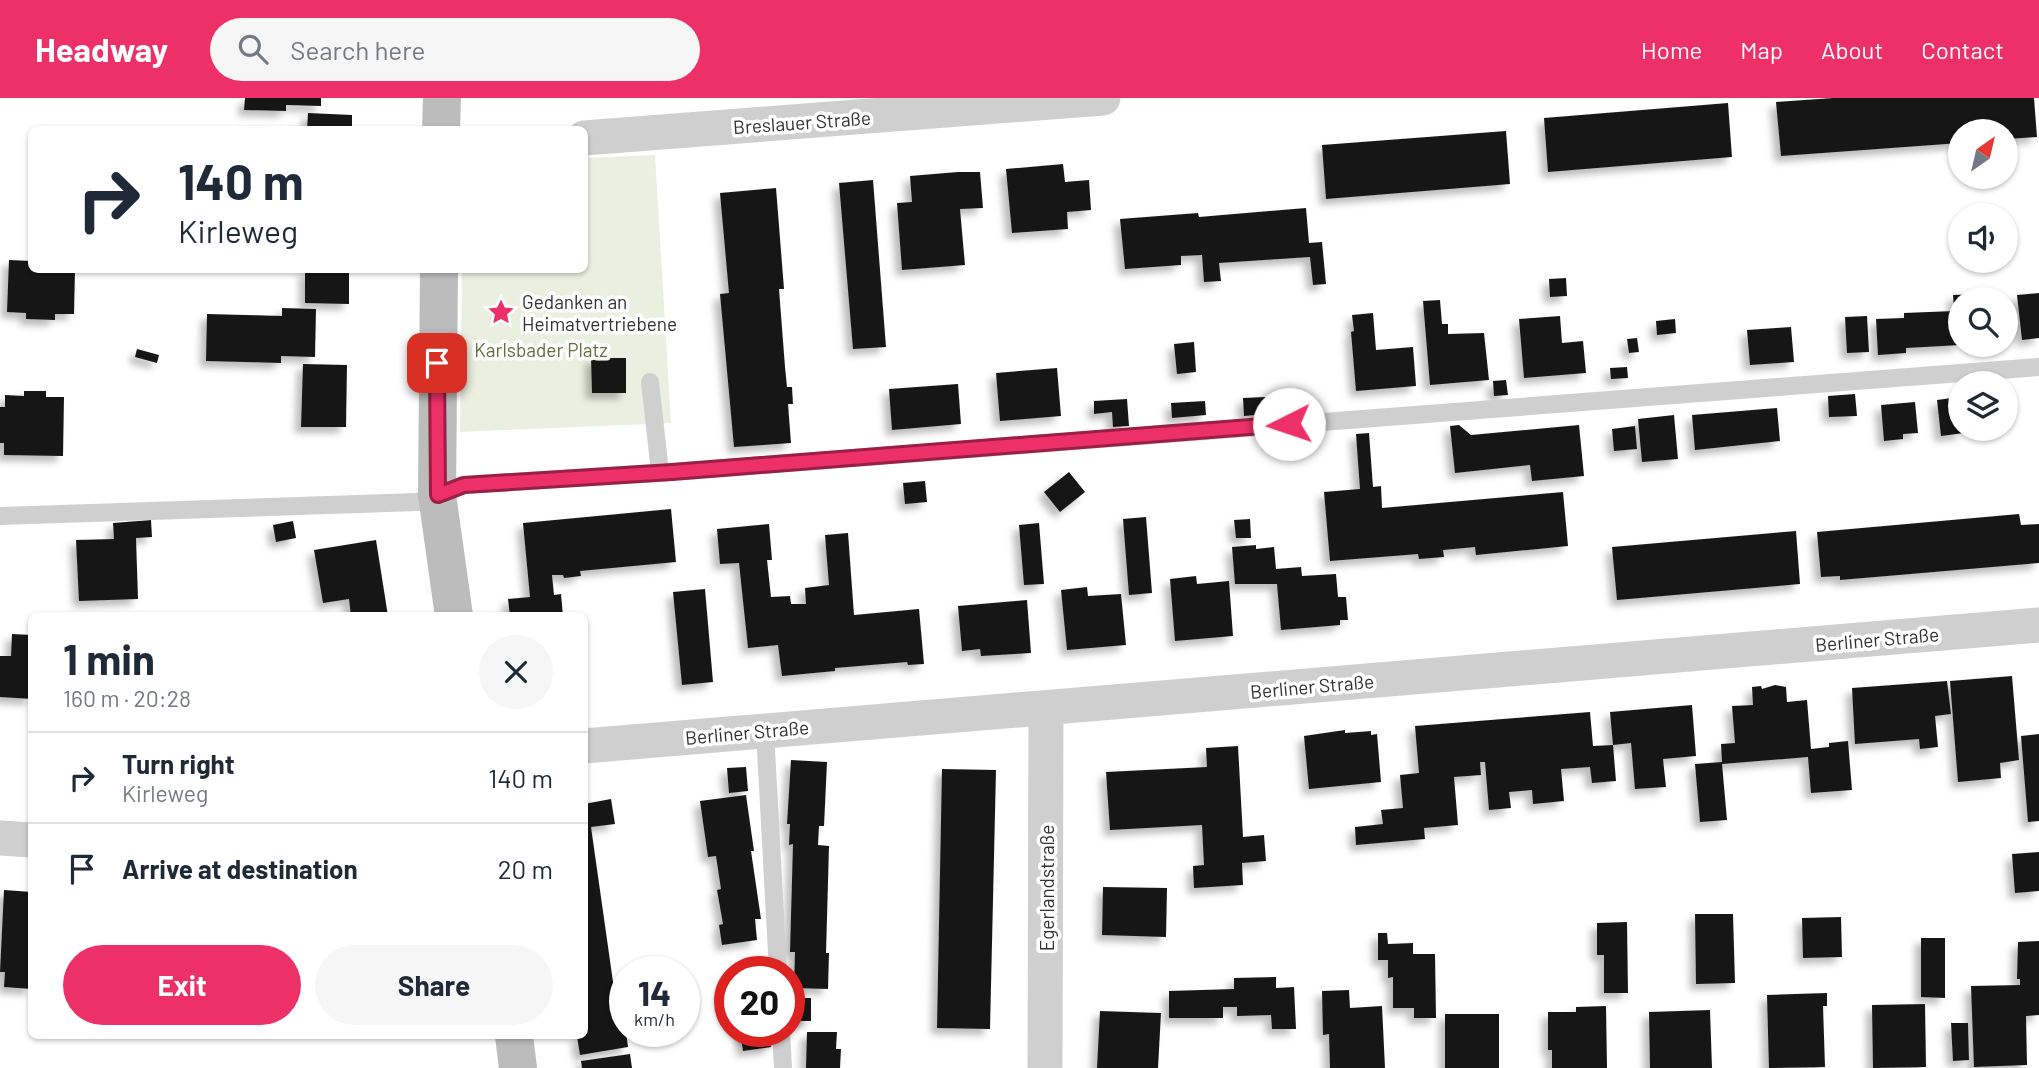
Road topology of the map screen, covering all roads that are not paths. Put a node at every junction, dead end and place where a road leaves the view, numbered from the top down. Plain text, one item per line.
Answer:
1 (442, 98) edge
2 (1102, 98) edge
3 (441, 126) edge
4 (588, 138) edge
5 (439, 273) edge
6 (2039, 367) edge
7 (650, 382) dead end
8 (660, 472) junction
9 (438, 495) junction
10 (0, 516) edge
11 (453, 612) edge
12 (2039, 625) edge
13 (1046, 709) junction
14 (765, 731) junction
15 (588, 746) edge
16 (0, 838) edge
17 (28, 840) edge
18 (777, 956) edge
19 (514, 1039) edge
20 (782, 1047) edge
21 (518, 1068) edge
22 (783, 1068) edge
23 (1045, 1068) edge

1 - 3 street
2 - 4 street, Breslauer Straße
5 - 9 street
6 - 8 lane
7 - 8 lane
8 - 9 lane
9 - 10 lane
9 - 11 street
12 - 13 street, Berliner Straße
13 - 14 street, Berliner Straße
13 - 23 street, Egerlandstraße
14 - 15 street, Berliner Straße
14 - 18 lane
16 - 17 street
19 - 21 street
20 - 22 lane

